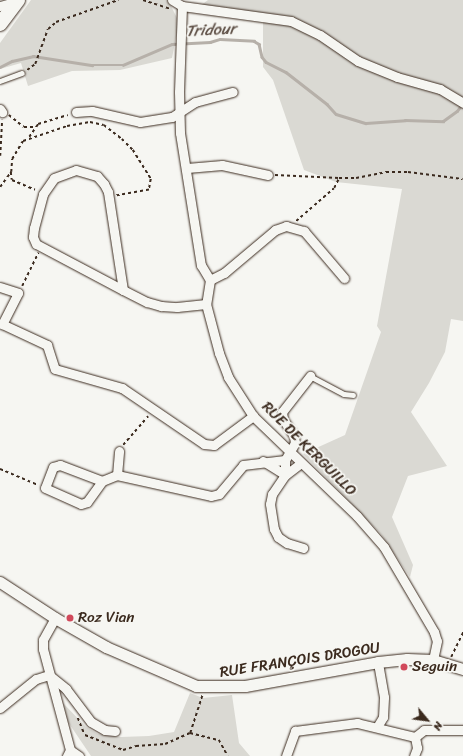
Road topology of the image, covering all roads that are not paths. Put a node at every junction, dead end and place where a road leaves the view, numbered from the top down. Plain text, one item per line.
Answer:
1 (18, 0) edge
2 (172, 0) edge
3 (0, 6) edge
4 (182, 7) junction
5 (0, 24) edge
6 (22, 73) road end
7 (0, 81) edge
8 (233, 92) dead end
9 (463, 103) edge
10 (76, 112) road end
11 (180, 113) junction
12 (187, 168) junction
13 (270, 175) road end
14 (344, 278) dead end
15 (210, 280) junction
16 (0, 287) edge
17 (123, 290) junction
18 (206, 304) junction
19 (310, 376) joint
20 (353, 395) dead end
21 (253, 416) junction
22 (119, 451) road end
23 (288, 457) junction
24 (263, 461) junction
25 (301, 463) junction
26 (116, 475) junction
27 (285, 475) junction
28 (102, 482) junction
29 (303, 548) dead end
30 (0, 582) edge
31 (55, 618) junction
32 (432, 660) junction
33 (378, 662) junction
34 (463, 669) edge
35 (49, 675) junction
36 (0, 708) edge
37 (377, 727) junction
38 (115, 730) dead end
39 (463, 730) edge
40 (415, 737) junction
41 (68, 753) edge
42 (80, 756) edge
43 (286, 756) edge
44 (414, 756) edge

1 - 3 street
1 - 5 main road
2 - 4 street
4 - 9 street
4 - 11 street
6 - 7 lane
8 - 11 street
10 - 11 street
11 - 12 street
12 - 13 street
12 - 15 street
14 - 15 street
15 - 18 street, RUE DE KERGUILLO
16 - 21 street
17 - 17 street
17 - 18 street
18 - 21 street, RUE DE KERGUILLO
19 - 20 lane
19 - 23 street
21 - 23 street, RUE DE KERGUILLO
22 - 26 street
23 - 24 street
23 - 25 street, RUE DE KERGUILLO
23 - 27 street
24 - 26 street
24 - 27 street
25 - 27 street
25 - 32 street, RUE DE KERGUILLO
26 - 28 street
27 - 29 street
28 - 28 street
30 - 31 street, RUE FRANÇOIS DROGOU
31 - 33 street, RUE FRANÇOIS DROGOU
31 - 35 street
32 - 33 street, RUE FRANÇOIS DROGOU
32 - 34 street, RUE FRANÇOIS DROGOU
33 - 37 street
35 - 36 street
35 - 38 street
35 - 41 street
37 - 40 street
37 - 43 street
39 - 40 street
40 - 44 street
41 - 42 street

